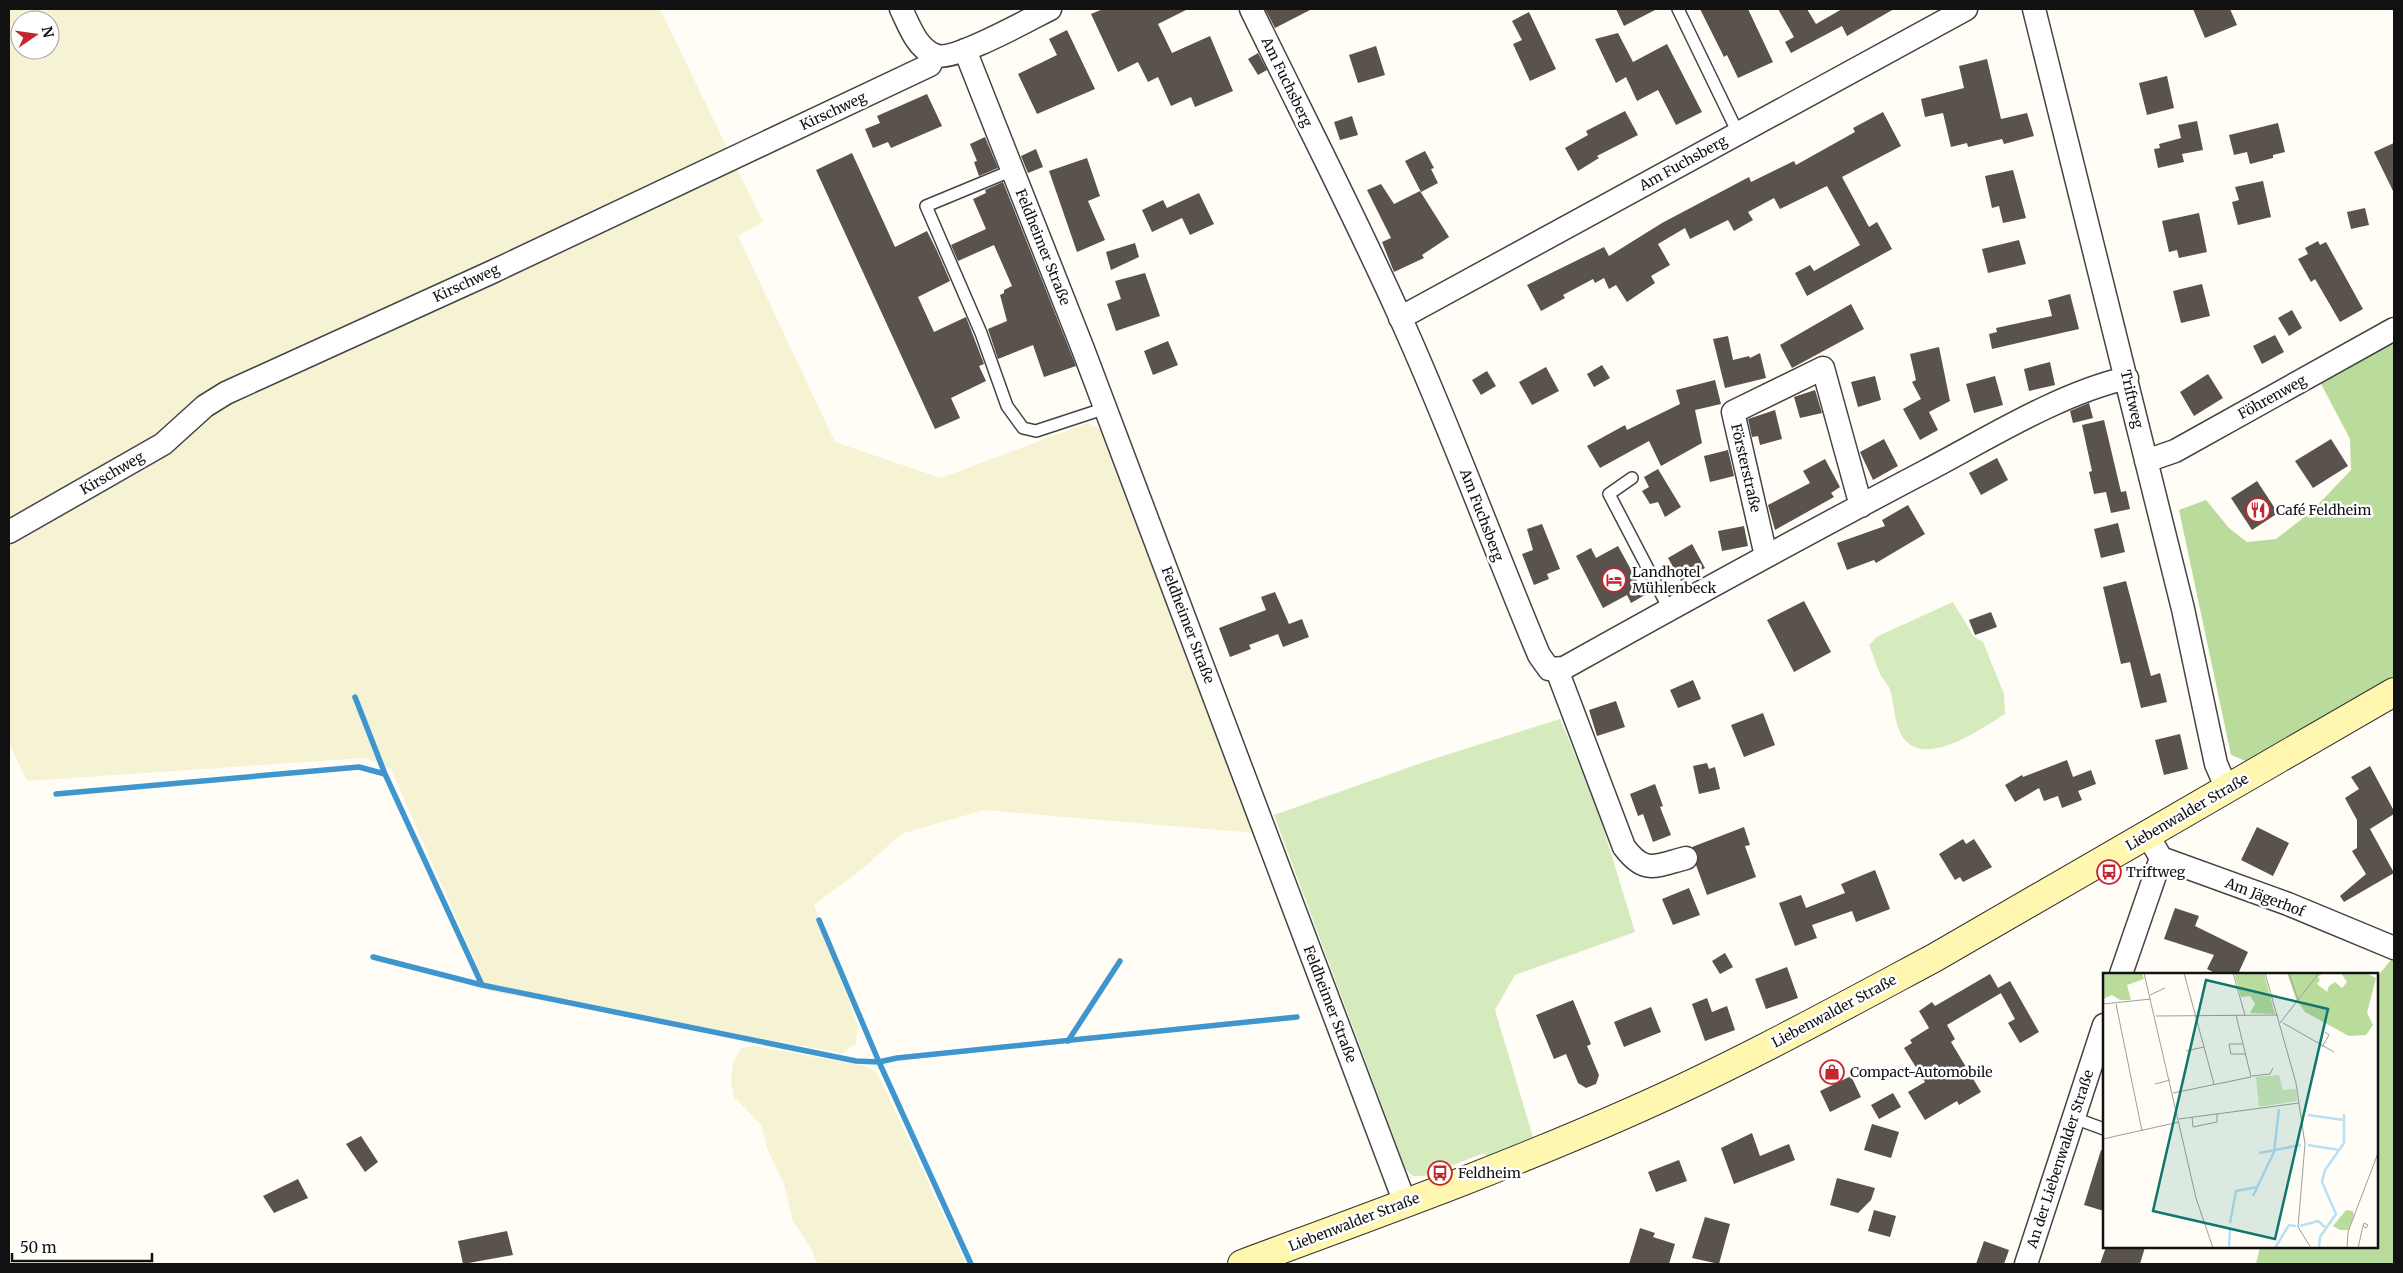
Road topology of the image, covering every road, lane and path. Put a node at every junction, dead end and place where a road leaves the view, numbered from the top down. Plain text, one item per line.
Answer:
1 (902, 9) edge
2 (1050, 9) edge
3 (1251, 9) edge
4 (1678, 9) edge
5 (1966, 9) edge
6 (2034, 9) edge
7 (965, 50) junction
8 (935, 55) junction
9 (1738, 133) junction
10 (1013, 170) junction
11 (1400, 318) junction
12 (2394, 329) edge
13 (2127, 378) junction
14 (1106, 408) junction
15 (2146, 461) junction
16 (1632, 478) dead end
17 (1861, 506) junction
18 (9, 532) edge
19 (1766, 556) junction
20 (1669, 609) junction
21 (1560, 669) junction
22 (2394, 692) edge
23 (2227, 789) junction
24 (2147, 834) junction
25 (1686, 858) dead end
26 (2161, 858) junction
27 (2394, 948) edge
28 (2121, 973) edge
29 (2103, 1028) edge
30 (2074, 1118) junction
31 (2103, 1129) edge
32 (1405, 1202) junction
33 (1242, 1264) edge
34 (2026, 1264) edge

1 - 8 street
2 - 7 street
3 - 11 street, Am Fuchsberg
4 - 9 lane
5 - 9 street, Am Fuchsberg
6 - 13 street, Triftweg
7 - 8 street
7 - 10 street, Feldheimer Straße
8 - 18 street, Kirschweg
9 - 11 street, Am Fuchsberg
10 - 14 street, Feldheimer Straße
10 - 14 lane
11 - 21 street, Am Fuchsberg
12 - 15 street, Föhrenweg
13 - 15 street, Triftweg
13 - 17 street
14 - 32 street, Feldheimer Straße
15 - 23 street, Triftweg
16 - 20 lane
17 - 19 street
17 - 19 street, Försterstraße
19 - 20 street
20 - 21 street
21 - 25 street
22 - 23 main road, Liebenwalder Straße
23 - 24 main road, Liebenwalder Straße
24 - 26 street
24 - 32 main road, Liebenwalder Straße
26 - 27 street, Am Jägerhof
26 - 28 street
29 - 30 street, An der Liebenwalder Straße
30 - 31 lane
30 - 34 street, An der Liebenwalder Straße
32 - 33 main road, Liebenwalder Straße

